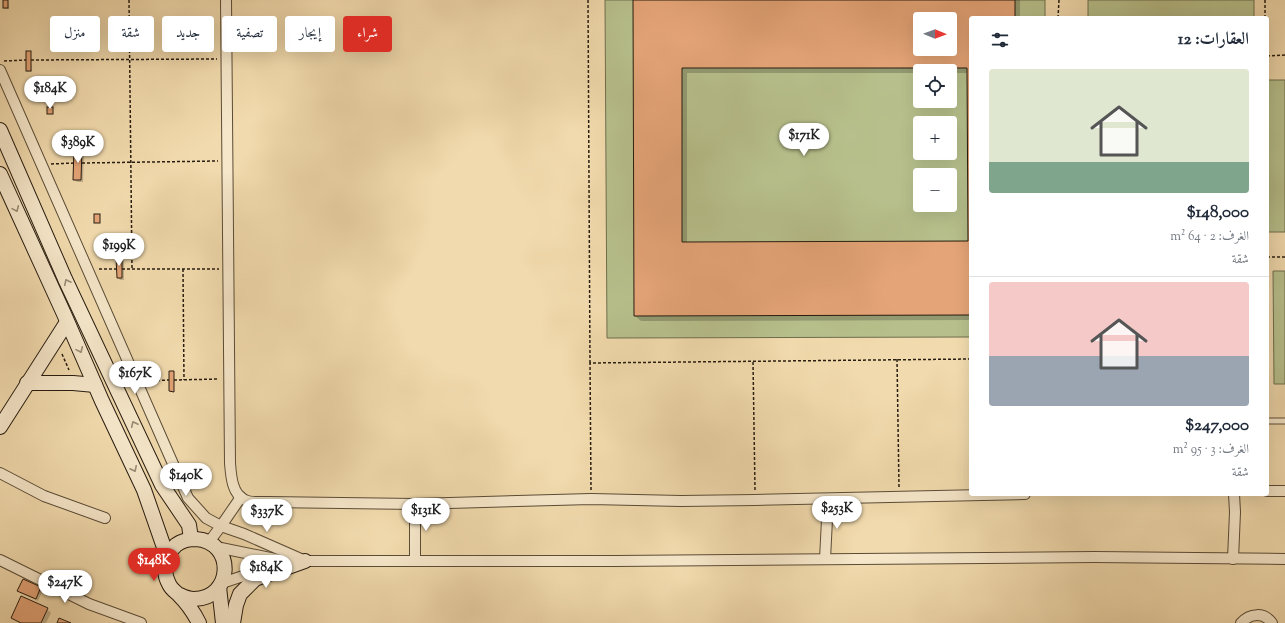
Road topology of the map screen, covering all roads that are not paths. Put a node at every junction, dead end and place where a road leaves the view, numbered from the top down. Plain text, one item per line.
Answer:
1 (226, 0) edge
2 (0, 70) edge
3 (0, 130) edge
4 (0, 174) edge
5 (67, 322) junction
6 (27, 383) junction
7 (95, 385) junction
8 (1269, 421) edge
9 (1285, 421) edge
10 (0, 427) edge
11 (0, 473) edge
12 (1269, 491) edge
13 (1285, 491) edge
14 (969, 496) edge
15 (1234, 496) edge
16 (241, 497) junction
17 (828, 500) junction
18 (415, 504) junction
19 (105, 518) dead end
20 (221, 526) junction
21 (191, 539) junction
22 (213, 544) junction
23 (167, 556) junction
24 (826, 559) junction
25 (1233, 559) junction
26 (1285, 559) edge
27 (0, 560) edge
28 (285, 561) junction
29 (305, 561) junction
30 (415, 561) junction
31 (221, 585) junction
32 (180, 595) junction
33 (141, 623) edge
34 (198, 623) edge
35 (223, 623) edge
36 (233, 623) edge
37 (1241, 623) edge
38 (1272, 623) edge

1 - 16 street
2 - 20 street
21 -> 3 street
4 -> 5 street
5 - 6 street
5 -> 7 street
6 - 7 street
6 - 10 street
7 -> 23 street
8 - 9 lane
11 - 19 street
12 - 13 street
14 - 17 street
15 - 25 street
16 - 18 street
16 - 20 street
17 - 18 street
17 - 24 street
18 - 30 street
20 - 22 street
20 - 29 street
21 - 22 street
21 - 23 street
22 - 28 street
22 - 31 street
23 - 32 street
24 - 25 street
24 - 30 street
25 - 26 street
27 - 33 street
28 - 29 street
28 - 31 street
29 - 30 street
29 - 36 street
31 - 32 street
31 - 35 street
32 - 34 street
37 - 38 street

